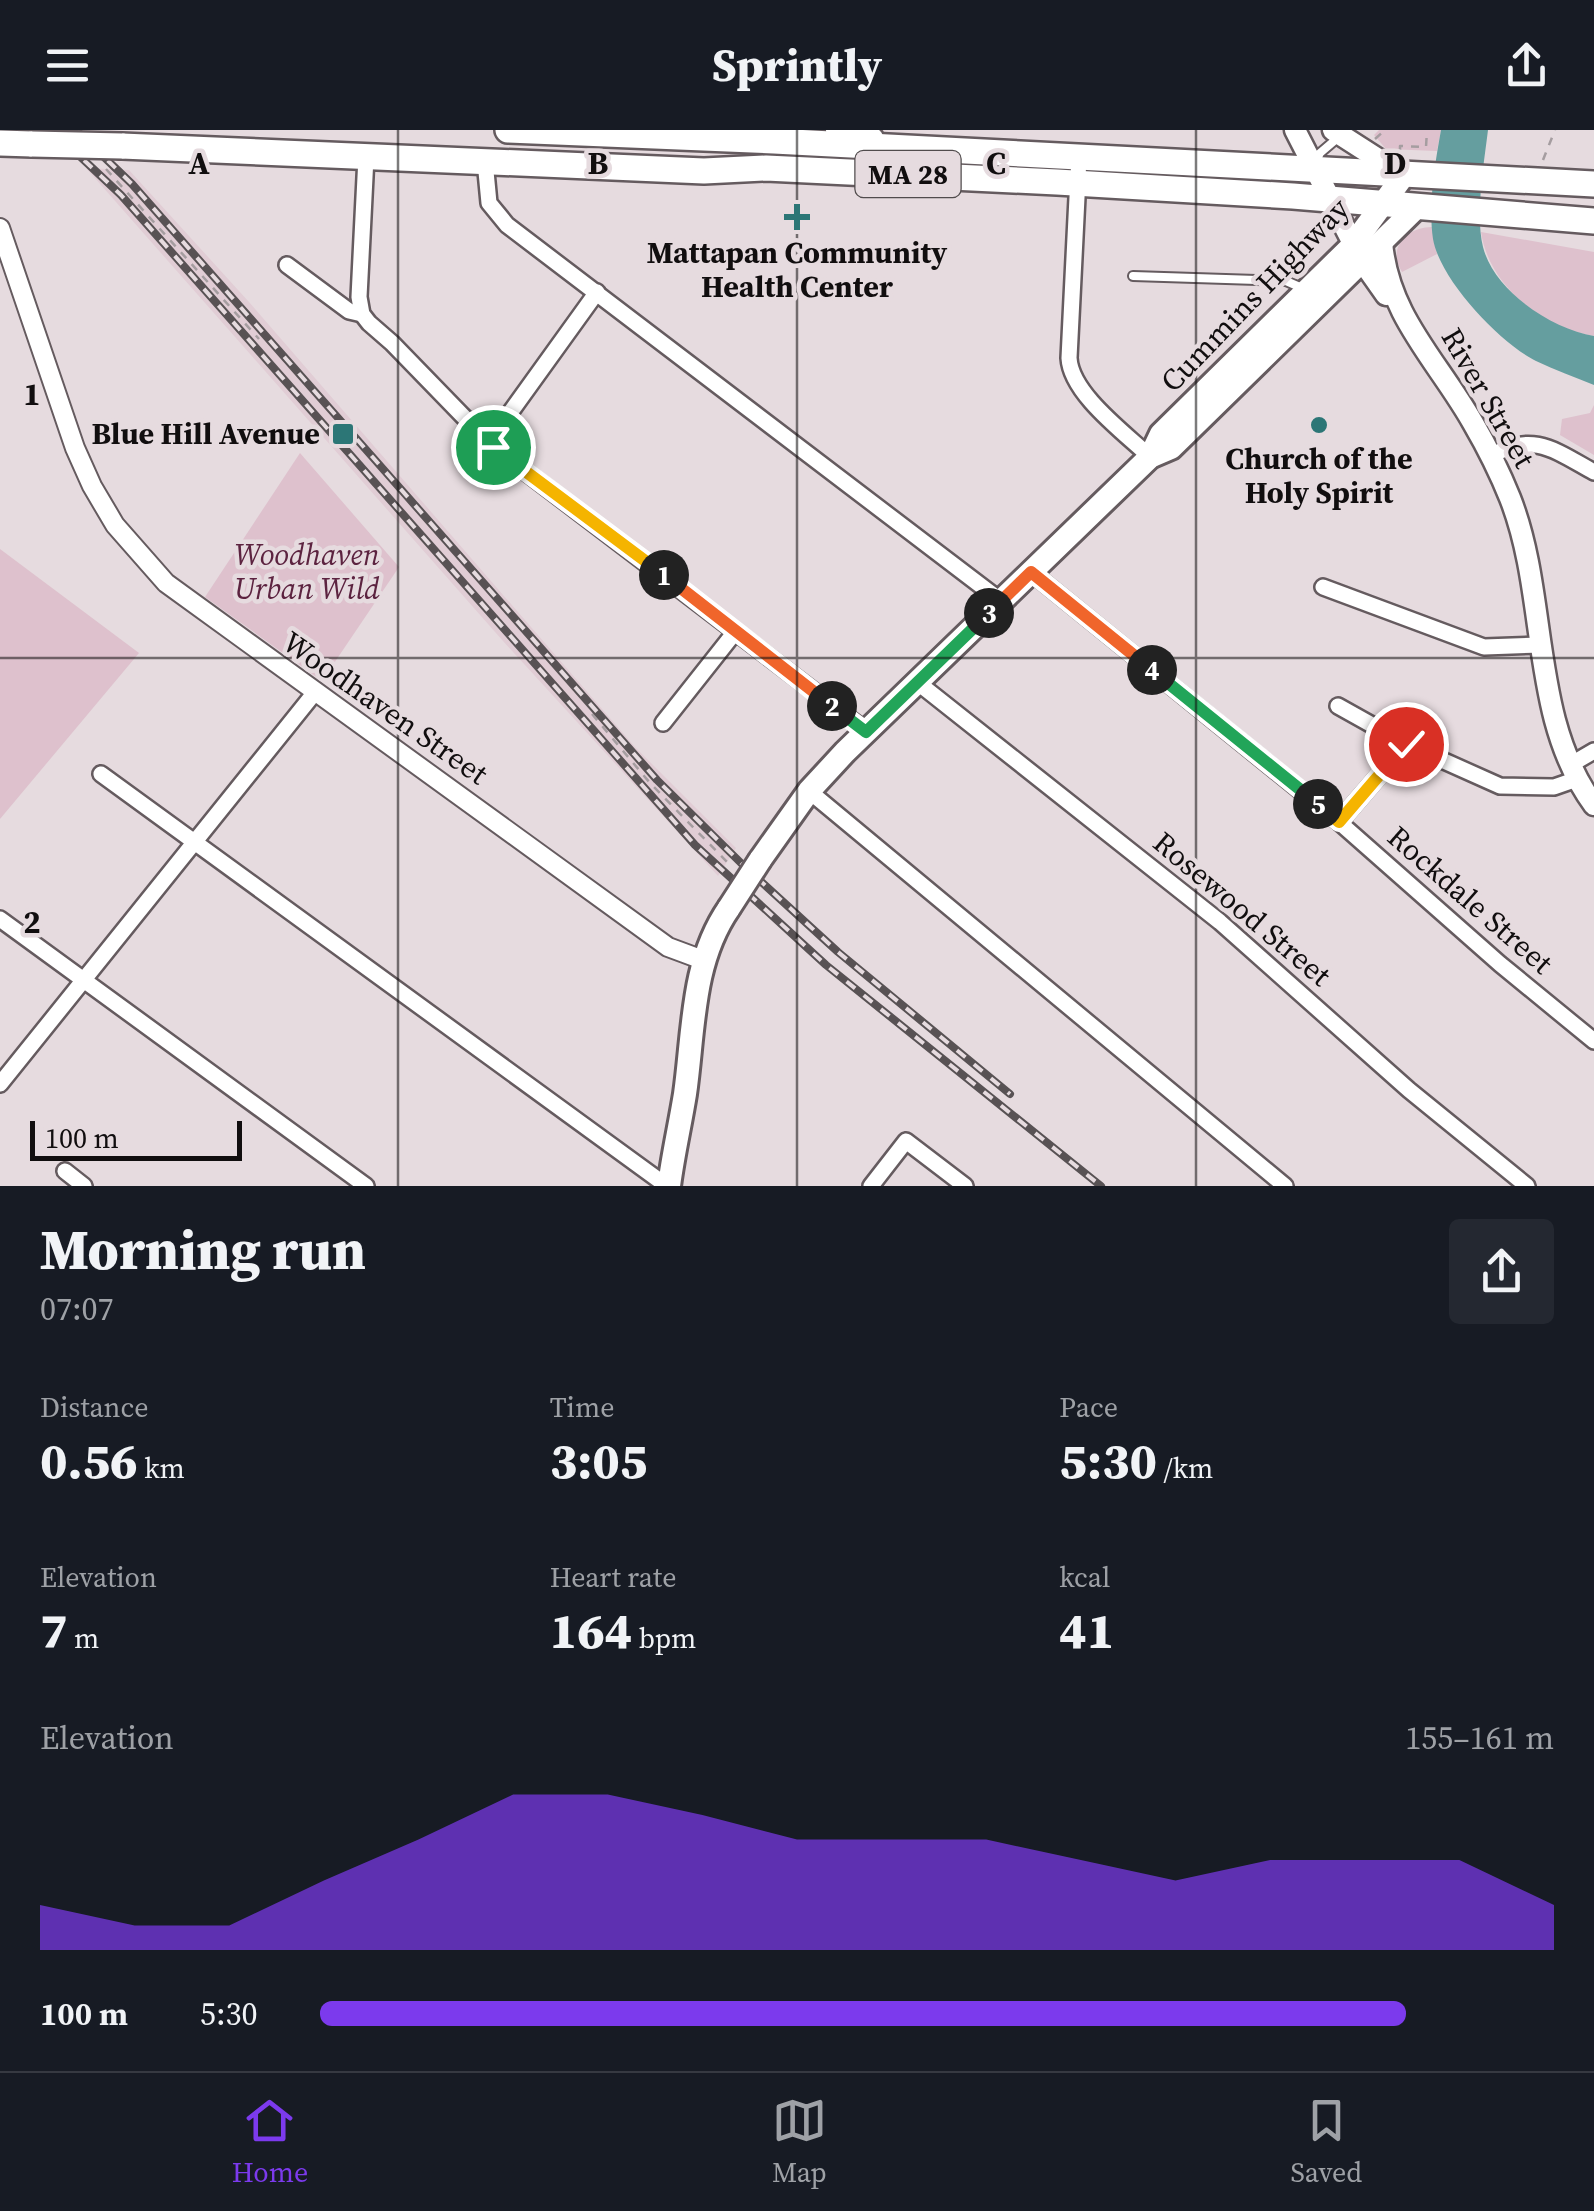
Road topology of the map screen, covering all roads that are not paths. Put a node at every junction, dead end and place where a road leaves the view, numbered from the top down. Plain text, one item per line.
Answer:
1 (508, 130) edge
2 (1295, 130) edge
3 (1342, 131) edge
4 (739, 134) edge
5 (831, 137) edge
6 (0, 142) edge
7 (366, 156) junction
8 (1079, 157) junction
9 (486, 162) junction
10 (738, 169) junction
11 (1409, 169) junction
12 (826, 170) junction
13 (1316, 171) junction
14 (1078, 183) junction
15 (1594, 184) edge
16 (1330, 200) junction
17 (1383, 204) junction
18 (1417, 207) junction
19 (1594, 222) edge
20 (0, 228) edge
21 (1382, 242) junction
22 (1358, 252) junction
23 (287, 265) dead end
24 (1133, 276) dead end
25 (596, 292) junction
26 (1305, 292) junction
27 (1401, 312) junction
28 (362, 314) junction
29 (489, 442) junction
30 (1491, 456) junction
31 (1150, 458) junction
32 (1594, 472) edge
33 (1031, 572) junction
34 (1323, 587) dead end
35 (1001, 601) junction
36 (735, 632) junction
37 (1541, 645) junction
38 (917, 682) junction
39 (316, 692) junction
40 (1338, 706) dead end
41 (662, 723) dead end
42 (866, 732) junction
43 (1406, 744) junction
44 (1594, 752) edge
45 (1574, 772) junction
46 (101, 774) dead end
47 (809, 791) junction
48 (1594, 805) edge
49 (1339, 822) junction
50 (194, 842) junction
51 (0, 919) edge
52 (704, 960) junction
53 (84, 980) junction
54 (1594, 1041) edge
55 (0, 1084) edge
56 (65, 1172) dead end
57 (84, 1186) edge
58 (366, 1186) edge
59 (668, 1186) edge
60 (870, 1186) edge
61 (966, 1186) edge
62 (1285, 1186) edge
63 (1527, 1186) edge

1 - 4 highway, MA 28
2 - 13 main road, River Street
3 - 11 main road
3 - 13 lane
4 - 5 highway, MA 28
4 - 10 main road
5 - 8 highway, MA 28
5 - 12 highway
6 - 7 highway, MA 28, bridge
7 - 9 highway, MA 28
7 - 28 street
8 - 13 highway, MA 28
8 - 14 street
9 - 10 highway, MA 28
9 - 25 street
10 - 12 highway, MA 28
11 - 13 highway, MA 28
11 - 15 highway, MA 28
11 - 17 main road, Cummins Highway
12 - 14 highway, MA 28
13 - 16 main road, River Street
14 - 16 highway, MA 28
14 - 31 street
16 - 17 highway, MA 28
16 - 22 main road, River Street
17 - 18 highway, MA 28
17 - 22 main road, Cummins Highway
18 - 19 highway, MA 28
18 - 21 main road, Cummins Highway
20 - 39 street, Woodhaven Street
21 - 22 main road, Cummins Highway
21 - 27 main road, River Street
22 - 26 main road, Cummins Highway
22 - 27 main road, River Street
22 - 31 main road, Cummins Highway
23 - 28 street
24 - 26 lane
25 - 29 street
25 - 35 street
26 - 31 main road, Cummins Highway
27 - 30 main road, River Street
28 - 29 street
29 - 36 street
30 - 32 street
30 - 37 main road, River Street
31 - 33 main road, Cummins Highway
33 - 35 main road, Cummins Highway
33 - 49 street, Rockdale Street
34 - 37 street
35 - 38 main road, Cummins Highway
36 - 41 street
36 - 42 street
37 - 45 main road, River Street
38 - 42 main road, Cummins Highway
38 - 63 street, Rosewood Street
39 - 50 street
39 - 52 street, Woodhaven Street
40 - 43 street
42 - 47 main road, Cummins Highway
43 - 45 street
43 - 49 street
44 - 45 street
45 - 48 main road, River Street
46 - 50 street
47 - 52 main road, Cummins Highway, bridge
47 - 62 street
49 - 54 street, Rockdale Street
50 - 53 street
50 - 59 street
51 - 53 street
52 - 59 main road, Cummins Highway
53 - 55 street
53 - 58 street
56 - 57 street
60 - 61 street

